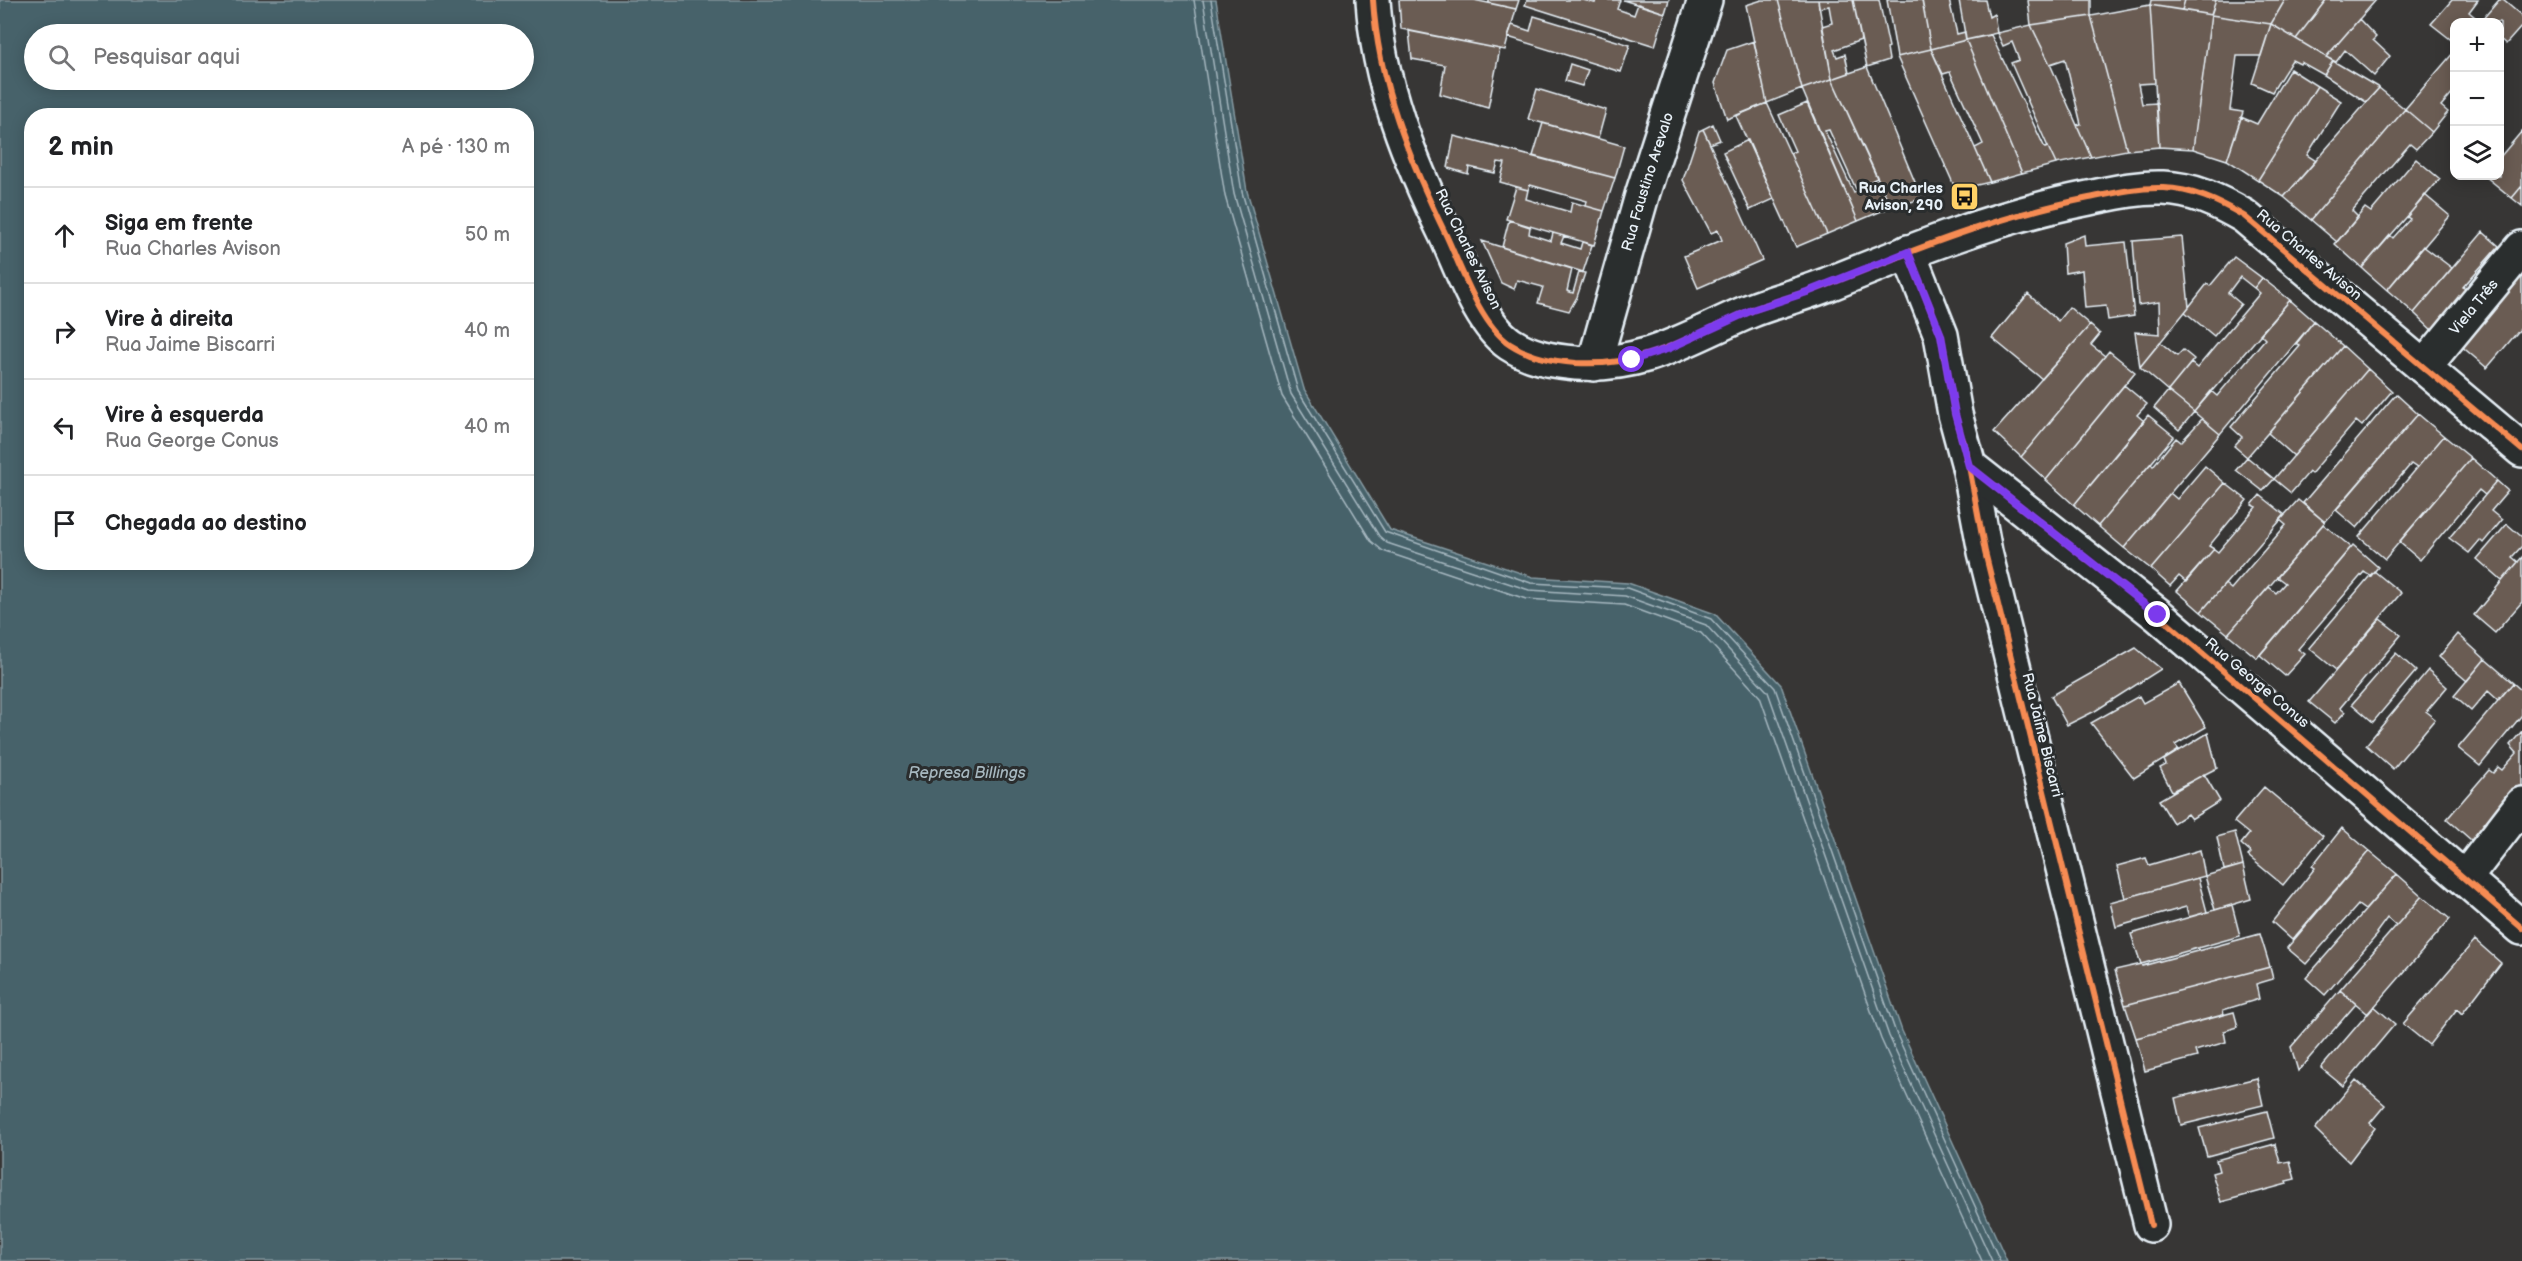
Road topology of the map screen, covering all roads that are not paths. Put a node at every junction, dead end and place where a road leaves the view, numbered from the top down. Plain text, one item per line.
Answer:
1 (1373, 0) edge
2 (1705, 0) edge
3 (2522, 248) edge
4 (1908, 252) junction
5 (1594, 364) junction
6 (2424, 367) junction
7 (2522, 450) edge
8 (1969, 466) junction
9 (2522, 804) edge
10 (2465, 878) junction
11 (2522, 928) edge
12 (2151, 1225) dead end

1 - 5 street, Rua Charles Avison
2 - 5 street, Rua Faustino Arevalo
3 - 6 street, Viela Três
4 - 5 street, Rua Charles Avison
4 - 6 street, Rua Charles Avison
4 - 8 street, Rua Jaime Biscarri
6 - 7 street, Rua Charles Avison
8 - 10 street, Rua George Conus
8 - 12 street, Rua Jaime Biscarri
9 - 10 street
10 - 11 street, Rua George Conus

